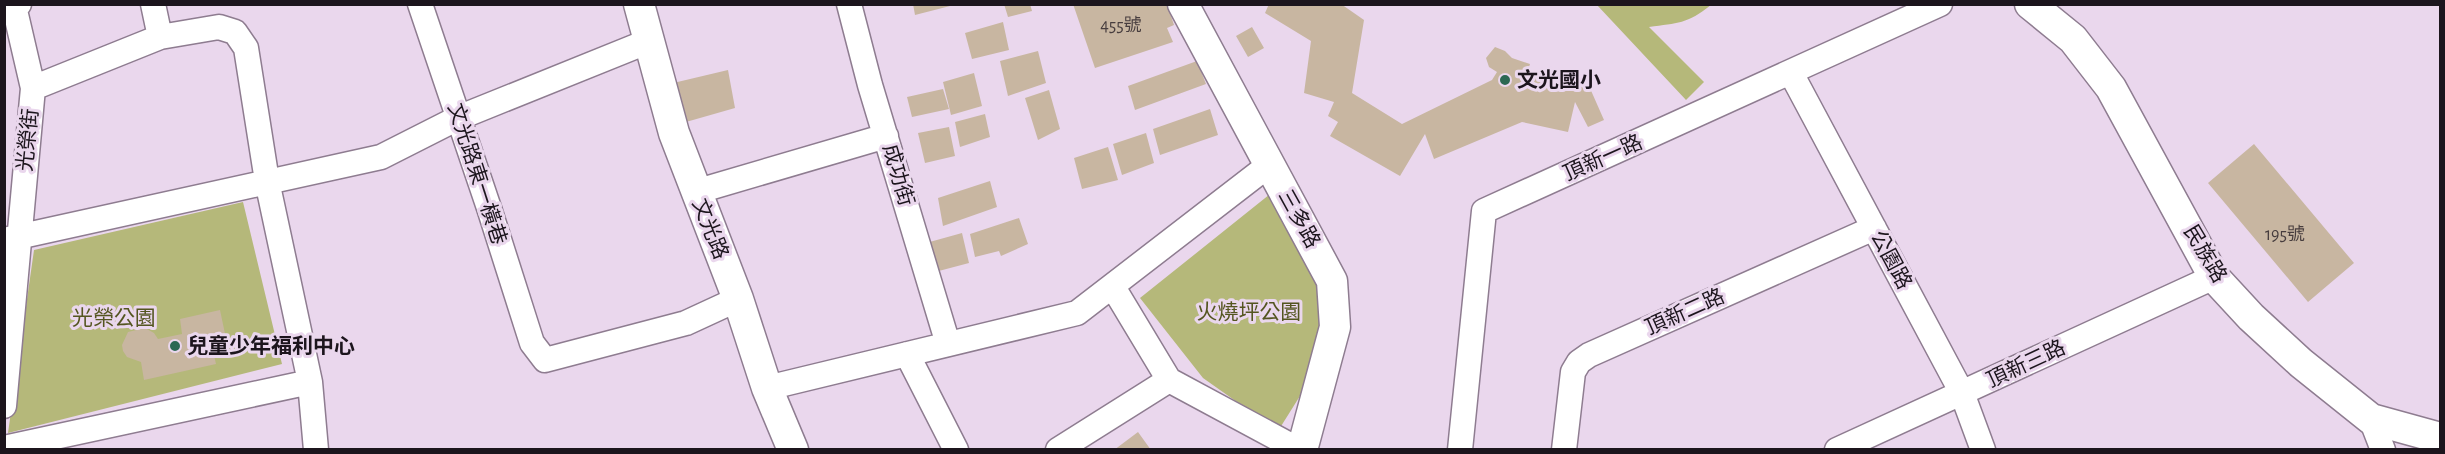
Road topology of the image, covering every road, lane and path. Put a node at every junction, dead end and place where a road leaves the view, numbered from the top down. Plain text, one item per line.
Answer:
1 (19, 4) edge
2 (153, 4) edge
3 (420, 4) edge
4 (639, 4) edge
5 (849, 4) edge
6 (1183, 4) edge
7 (1940, 4) edge
8 (2030, 4) edge
9 (160, 37) junction
10 (649, 41) junction
11 (1791, 73) junction
12 (33, 88) junction
13 (458, 118) junction
14 (886, 136) junction
15 (1269, 165) junction
16 (267, 181) junction
17 (695, 192) junction
18 (1874, 228) junction
19 (11, 238) edge
20 (2214, 277) junction
21 (1113, 287) junction
22 (738, 299) junction
23 (948, 344) junction
24 (907, 354) junction
25 (1169, 380) junction
26 (310, 382) junction
27 (767, 388) junction
28 (1962, 393) junction
29 (4, 406) edge
30 (2371, 419) junction
31 (2440, 438) edge
32 (4, 448) edge
33 (316, 450) edge
34 (792, 450) edge
35 (956, 450) edge
36 (1058, 450) edge
37 (1300, 450) edge
38 (1460, 450) edge
39 (1564, 450) edge
40 (1837, 450) edge
41 (1983, 450) edge
42 (2383, 450) edge

1 - 12 street, 光榮街
2 - 9 street
3 - 13 street, 文光路東一橫巷
4 - 10 street, 文光路
5 - 14 street, 成功街
6 - 15 street, 三多路
7 - 11 street, 頂新一路
8 - 20 street, 民族路
9 - 12 street
9 - 16 street
10 - 13 street
10 - 17 street, 文光路
11 - 18 street, 公園路
11 - 38 street, 頂新一路
12 - 19 street, 光榮街
13 - 16 street
13 - 22 street, 文光路東一橫巷
14 - 17 street
14 - 23 street, 成功街
15 - 21 street
15 - 37 street, 三多路
16 - 19 street
16 - 26 street
17 - 22 street, 文光路
18 - 28 street, 公園路
18 - 39 street, 頂新二路
19 - 29 street, 光榮街
20 - 28 street, 頂新三路
20 - 30 street, 民族路
21 - 23 street
21 - 25 street
22 - 27 street, 文光路
23 - 24 street
24 - 27 street
24 - 35 street
25 - 36 street
25 - 37 street
26 - 32 street
26 - 33 street
27 - 34 street, 文光路
28 - 40 street, 頂新三路
28 - 41 street, 公園路
30 - 31 street, 民族路
30 - 42 street

